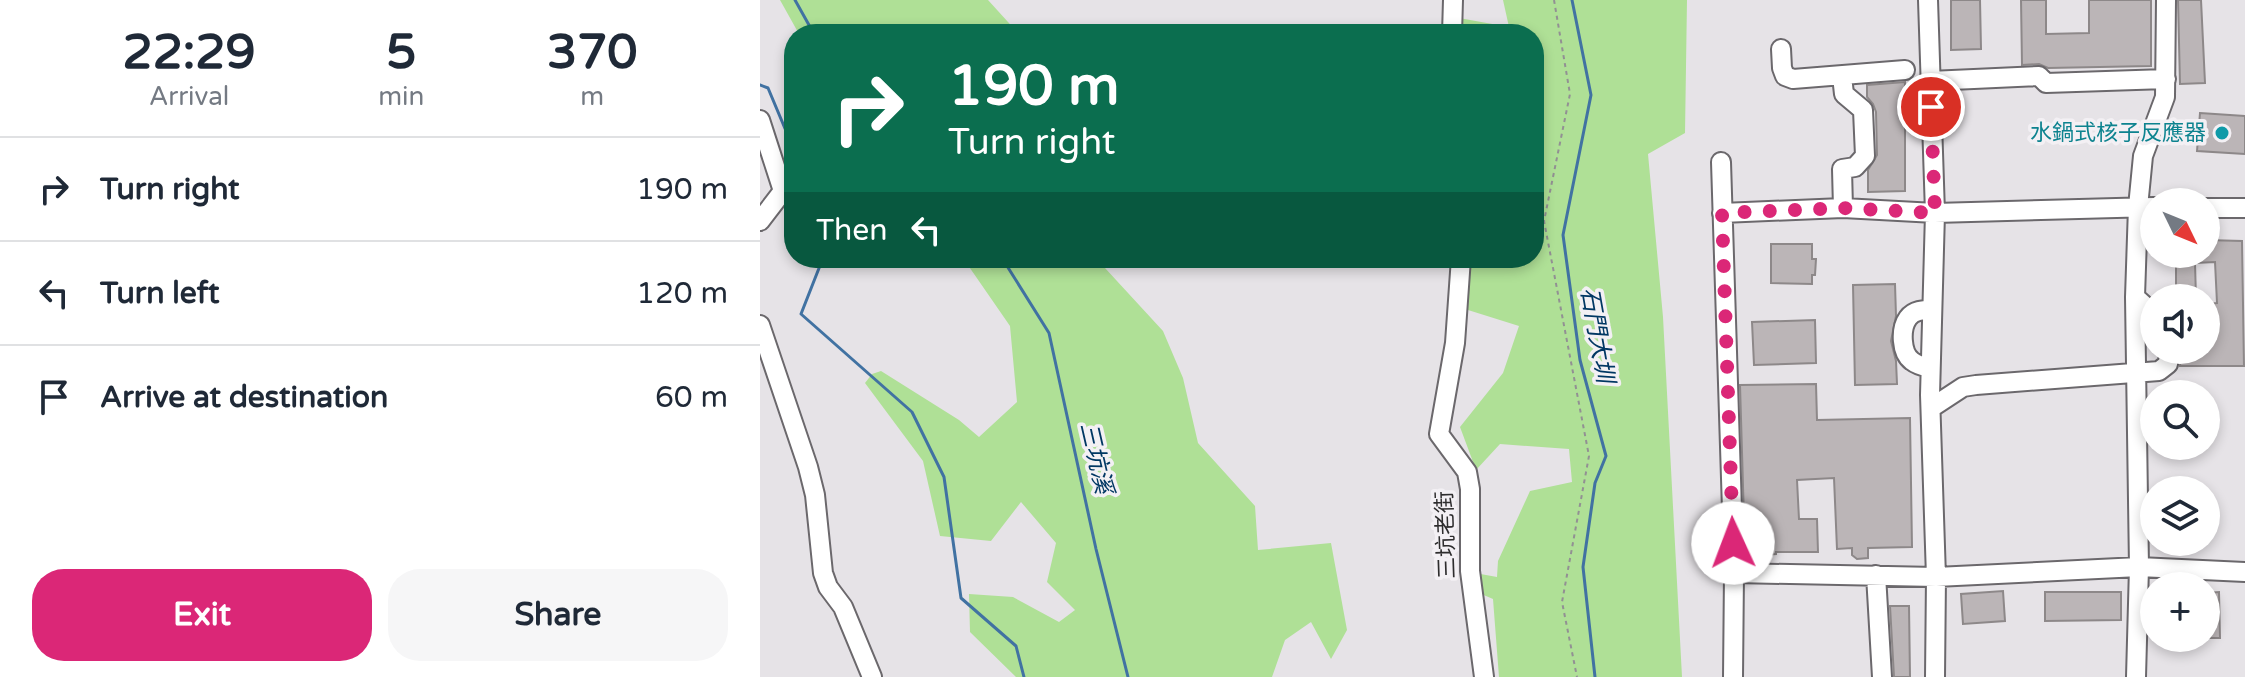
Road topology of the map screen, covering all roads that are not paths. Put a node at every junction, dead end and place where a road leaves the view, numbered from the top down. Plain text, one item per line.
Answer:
1 (1453, 0) edge
2 (1928, 0) edge
3 (2166, 0) edge
4 (1452, 24) edge
5 (1781, 49) dead end
6 (1905, 70) dead end
7 (1842, 76) junction
8 (2166, 79) junction
9 (1930, 81) junction
10 (760, 120) edge
11 (1721, 162) dead end
12 (2145, 188) edge
13 (2140, 207) edge
14 (1843, 208) junction
15 (2220, 208) edge
16 (2245, 208) edge
17 (1722, 213) junction
18 (1935, 213) junction
19 (760, 221) edge
20 (2140, 256) edge
21 (1460, 268) edge
22 (2135, 297) junction
23 (2140, 301) edge
24 (1932, 310) junction
25 (760, 325) edge
26 (2168, 364) edge
27 (1930, 368) junction
28 (2138, 374) junction
29 (1931, 408) junction
30 (2139, 567) junction
31 (2245, 572) edge
32 (1734, 573) junction
33 (1876, 575) junction
34 (1936, 577) junction
35 (872, 677) edge
36 (1484, 677) edge
37 (1733, 677) edge
38 (1882, 677) edge
39 (1935, 677) edge
40 (2136, 677) edge

1 - 4 lane
2 - 9 lane
3 - 8 lane
5 - 7 lane
6 - 7 lane
7 - 14 lane
8 - 9 lane
8 - 12 lane
9 - 18 lane
10 - 19 lane
11 - 17 lane
13 - 18 lane
14 - 17 lane
14 - 18 lane
15 - 16 lane
17 - 32 lane
18 - 24 lane
20 - 22 lane
21 - 36 lane, 三坑老街
22 - 23 lane
22 - 28 lane
24 - 27 lane
24 - 27 lane
25 - 35 lane
26 - 28 lane
27 - 29 lane
28 - 29 lane
28 - 30 lane
29 - 34 lane
30 - 31 lane
30 - 34 lane
30 - 40 lane
32 - 33 lane
32 - 37 lane
33 - 34 lane
33 - 38 lane
34 - 39 lane

